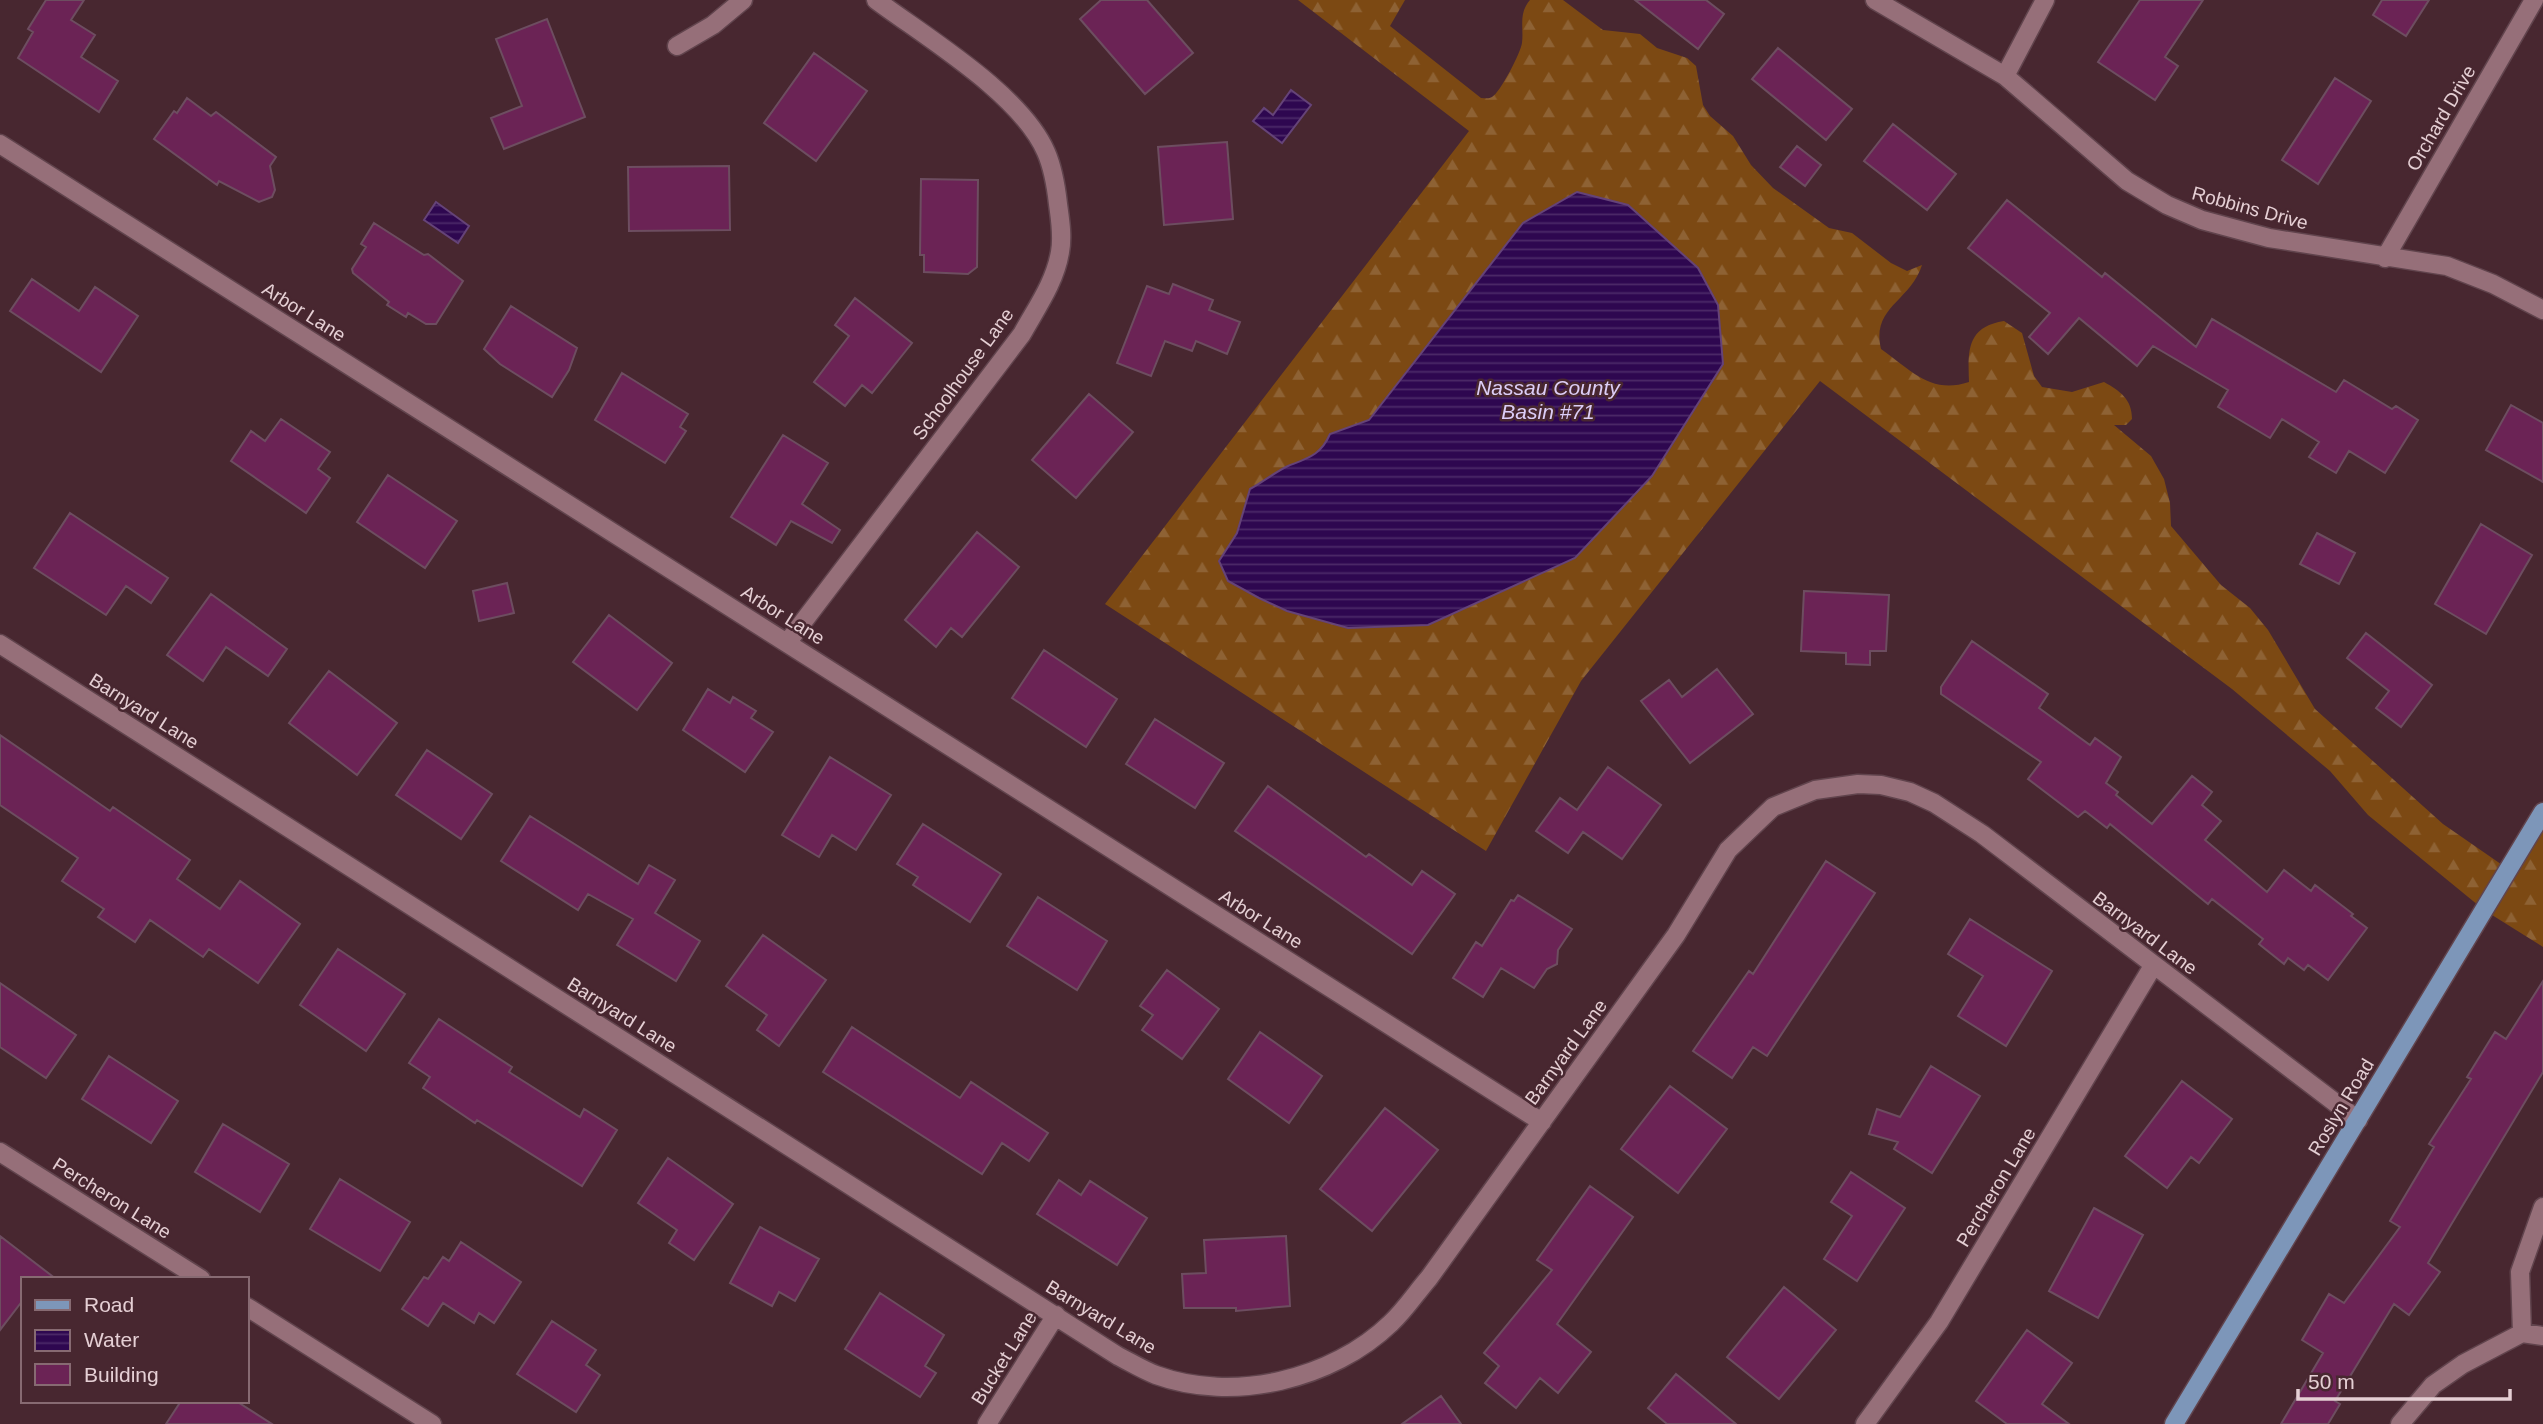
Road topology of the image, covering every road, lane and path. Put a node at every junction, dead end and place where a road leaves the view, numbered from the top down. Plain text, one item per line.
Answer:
1 (743, 0) edge
2 (876, 0) edge
3 (1875, 0) edge
4 (2045, 0) edge
5 (2534, 0) edge
6 (677, 46) dead end
7 (2005, 76) junction
8 (0, 144) edge
9 (2385, 258) junction
10 (2543, 310) edge
11 (787, 643) junction
12 (0, 644) edge
13 (2543, 812) edge
14 (2153, 966) junction
15 (2358, 1120) junction
16 (1542, 1122) junction
17 (0, 1152) edge
18 (2543, 1207) edge
19 (198, 1277) edge
20 (248, 1308) edge
21 (1056, 1315) junction
22 (2522, 1333) junction
23 (2543, 1336) edge
24 (432, 1424) edge
25 (987, 1424) edge
26 (1865, 1424) edge
27 (2174, 1424) edge
28 (2400, 1424) edge

1 - 6 street
2 - 11 street, Schoolhouse Lane
3 - 7 street, Robbins Drive
4 - 7 street
5 - 9 street, Orchard Drive
7 - 9 street, Robbins Drive
8 - 11 street, Arbor Lane
9 - 10 street, Robbins Drive
11 - 16 street, Arbor Lane
12 - 21 street, Barnyard Lane
13 - 15 main road, Roslyn Road
14 - 15 street, Barnyard Lane
14 - 16 street, Barnyard Lane
14 - 26 street, Percheron Lane
15 - 27 main road, Roslyn Road
16 - 21 street, Barnyard Lane
17 - 19 street, Percheron Lane
18 - 22 street
20 - 24 street
21 - 25 street, Bucket Lane
22 - 23 street
22 - 28 street

